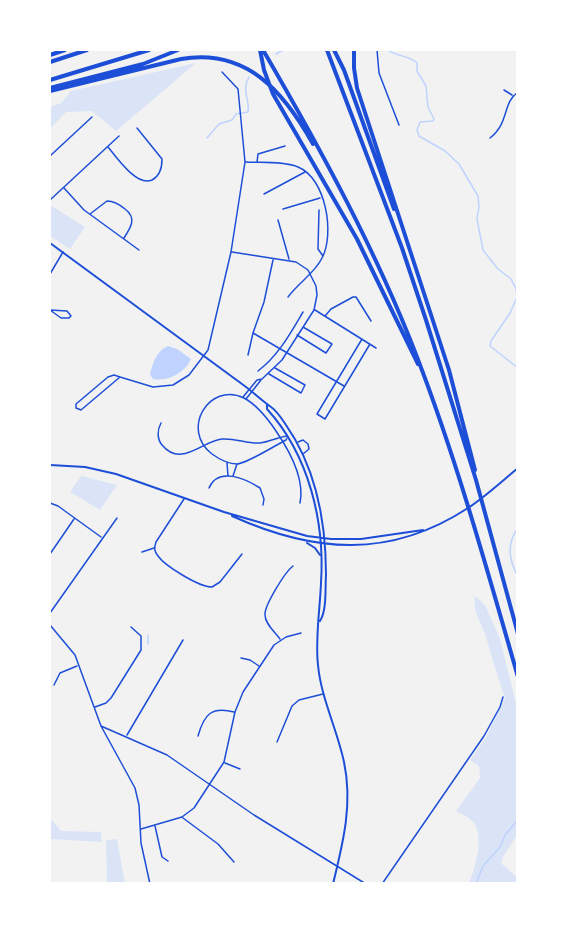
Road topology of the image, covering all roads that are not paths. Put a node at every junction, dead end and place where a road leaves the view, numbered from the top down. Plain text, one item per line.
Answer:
1 (65, 50) edge
2 (87, 50) edge
3 (149, 50) edge
4 (178, 50) edge
5 (261, 50) edge
6 (327, 50) edge
7 (333, 50) edge
8 (377, 50) edge
9 (354, 51) edge
10 (50, 55) edge
11 (50, 62) edge
12 (222, 72) dead end
13 (50, 80) edge
14 (50, 90) edge
15 (504, 90) dead end
16 (518, 92) edge
17 (513, 95) junction
18 (92, 117) dead end
19 (399, 124) dead end
20 (137, 128) dead end
21 (118, 136) dead end
22 (490, 138) dead end
23 (285, 146) dead end
24 (108, 147) junction
25 (50, 156) edge
26 (245, 162) junction
27 (257, 163) junction
28 (306, 172) junction
29 (64, 188) junction
30 (264, 194) dead end
31 (321, 198) junction
32 (50, 200) edge
33 (283, 209) dead end
34 (319, 210) dead end
35 (89, 215) junction
36 (278, 220) dead end
37 (361, 233) junction
38 (123, 239) junction
39 (407, 240) junction
40 (50, 243) edge
41 (139, 250) dead end
42 (63, 252) junction
43 (231, 252) junction
44 (323, 256) junction
45 (273, 259) junction
46 (289, 260) junction
47 (310, 273) junction
48 (50, 274) edge
49 (288, 297) dead end
50 (50, 310) edge
51 (314, 310) junction
52 (303, 312) dead end
53 (325, 317) junction
54 (370, 321) dead end
55 (302, 327) junction
56 (253, 333) junction
57 (297, 335) junction
58 (362, 339) junction
59 (370, 344) junction
60 (280, 348) junction
61 (376, 348) dead end
62 (287, 352) junction
63 (248, 354) dead end
64 (204, 356) junction
65 (275, 368) junction
66 (258, 371) dead end
67 (422, 372) junction
68 (268, 374) junction
69 (120, 376) junction
70 (336, 382) junction
71 (345, 387) junction
72 (92, 391) junction
73 (251, 391) junction
74 (97, 397) junction
75 (243, 398) junction
76 (246, 399) junction
77 (267, 405) junction
78 (161, 423) dead end
79 (288, 436) junction
80 (280, 437) junction
81 (268, 442) junction
82 (282, 442) junction
83 (296, 442) junction
84 (204, 446) junction
85 (270, 447) junction
86 (303, 455) junction
87 (226, 462) junction
88 (237, 464) junction
89 (50, 465) edge
90 (518, 468) edge
91 (228, 476) junction
92 (232, 477) junction
93 (476, 480) junction
94 (209, 488) dead end
95 (184, 498) junction
96 (50, 503) edge
97 (300, 503) dead end
98 (263, 505) dead end
99 (224, 512) junction
100 (75, 518) junction
101 (117, 518) dead end
102 (423, 530) junction
103 (103, 538) junction
104 (320, 538) junction
105 (379, 538) junction
106 (325, 539) junction
107 (302, 541) junction
108 (380, 543) junction
109 (321, 544) junction
110 (325, 544) junction
111 (154, 548) junction
112 (142, 552) dead end
113 (50, 554) edge
114 (242, 554) dead end
115 (321, 557) junction
116 (293, 566) dead end
117 (50, 613) edge
118 (320, 621) junction
119 (50, 627) edge
120 (131, 627) dead end
121 (301, 633) dead end
122 (518, 634) edge
123 (183, 640) dead end
124 (281, 640) junction
125 (241, 658) dead end
126 (79, 665) junction
127 (260, 666) junction
128 (518, 677) edge
129 (54, 685) dead end
130 (324, 694) junction
131 (504, 697) dead end
132 (94, 708) junction
133 (235, 712) junction
134 (101, 726) junction
135 (126, 736) junction
136 (198, 736) dead end
137 (277, 742) dead end
138 (224, 762) junction
139 (240, 769) dead end
140 (210, 784) junction
141 (182, 817) junction
142 (154, 825) junction
143 (140, 830) junction
144 (168, 861) dead end
145 (234, 862) dead end
146 (338, 866) junction
147 (150, 884) edge
148 (333, 884) edge
149 (366, 884) edge
150 (382, 884) edge

1 - 10 highway
2 - 11 highway
3 - 13 highway
4 - 14 highway
5 - 37 highway
5 - 67 highway
6 - 93 highway
7 - 39 highway
8 - 19 street
9 - 39 highway
12 - 26 street
14 - 37 highway
15 - 17 street
16 - 17 street
17 - 22 street
18 - 25 street
20 - 24 street
21 - 24 street
23 - 27 street
24 - 29 street
26 - 27 street
26 - 43 street
27 - 28 street
28 - 30 street
28 - 31 street
29 - 32 street
29 - 35 street
31 - 33 street
31 - 44 street
34 - 44 street
35 - 38 street
35 - 38 street
36 - 46 street
37 - 67 highway
38 - 41 street
39 - 93 highway
40 - 42 main road
42 - 48 street
42 - 64 main road
43 - 45 street
43 - 64 street
44 - 47 street
45 - 46 street
45 - 56 street
46 - 47 street
47 - 49 street
47 - 51 street
50 - 50 street
51 - 53 street
51 - 55 street
52 - 60 street
53 - 54 street
53 - 58 street
55 - 57 street
55 - 57 street
56 - 60 street
56 - 63 street
57 - 62 street
58 - 59 street
58 - 70 street
59 - 61 street
59 - 71 street
60 - 62 street
60 - 66 street
62 - 65 street
62 - 70 street
64 - 69 street
64 - 73 main road
65 - 68 street
65 - 68 street
67 - 128 highway
68 - 73 street
69 - 72 street
69 - 74 street
70 - 71 street
70 - 71 street
72 - 74 street
72 - 74 street
73 - 75 street
73 - 76 street
73 - 77 main road
75 - 76 street
75 - 84 street
76 - 80 street
77 - 79 main road
77 - 83 main road
78 - 84 street
79 - 80 street
79 - 82 street
79 - 104 main road
80 - 81 street
80 - 82 street
81 - 84 street
81 - 85 street
82 - 85 street
82 - 97 street
83 - 86 main road
83 - 86 street
84 - 87 street
85 - 88 street
86 - 106 main road
87 - 88 street
87 - 91 street
88 - 92 street
89 - 95 main road
90 - 102 main road
91 - 92 street
91 - 94 street
92 - 98 street
93 - 122 highway
95 - 99 main road
95 - 111 street
96 - 100 street
99 - 104 main road
99 - 107 main road
100 - 103 street
100 - 113 street
101 - 103 street
102 - 105 main road
102 - 108 main road
103 - 117 street
104 - 106 main road
104 - 109 main road
105 - 106 main road
105 - 108 main road
106 - 110 main road
107 - 109 main road
107 - 115 main road
108 - 110 main road
109 - 110 main road
109 - 115 main road
110 - 118 main road
111 - 112 street
111 - 114 street
115 - 118 main road
116 - 124 street
118 - 130 main road
119 - 126 street
120 - 132 street
121 - 124 street
123 - 135 street
124 - 127 street
125 - 127 street
126 - 129 street
126 - 132 street
127 - 133 street
130 - 137 street
130 - 146 main road
131 - 150 street
132 - 134 street
133 - 136 street
133 - 138 street
134 - 135 street
134 - 143 street
135 - 140 street
138 - 139 street
138 - 140 street
140 - 141 street
140 - 146 street
141 - 142 street
141 - 145 street
142 - 143 street
142 - 144 street
143 - 147 street
146 - 148 main road
146 - 149 street

